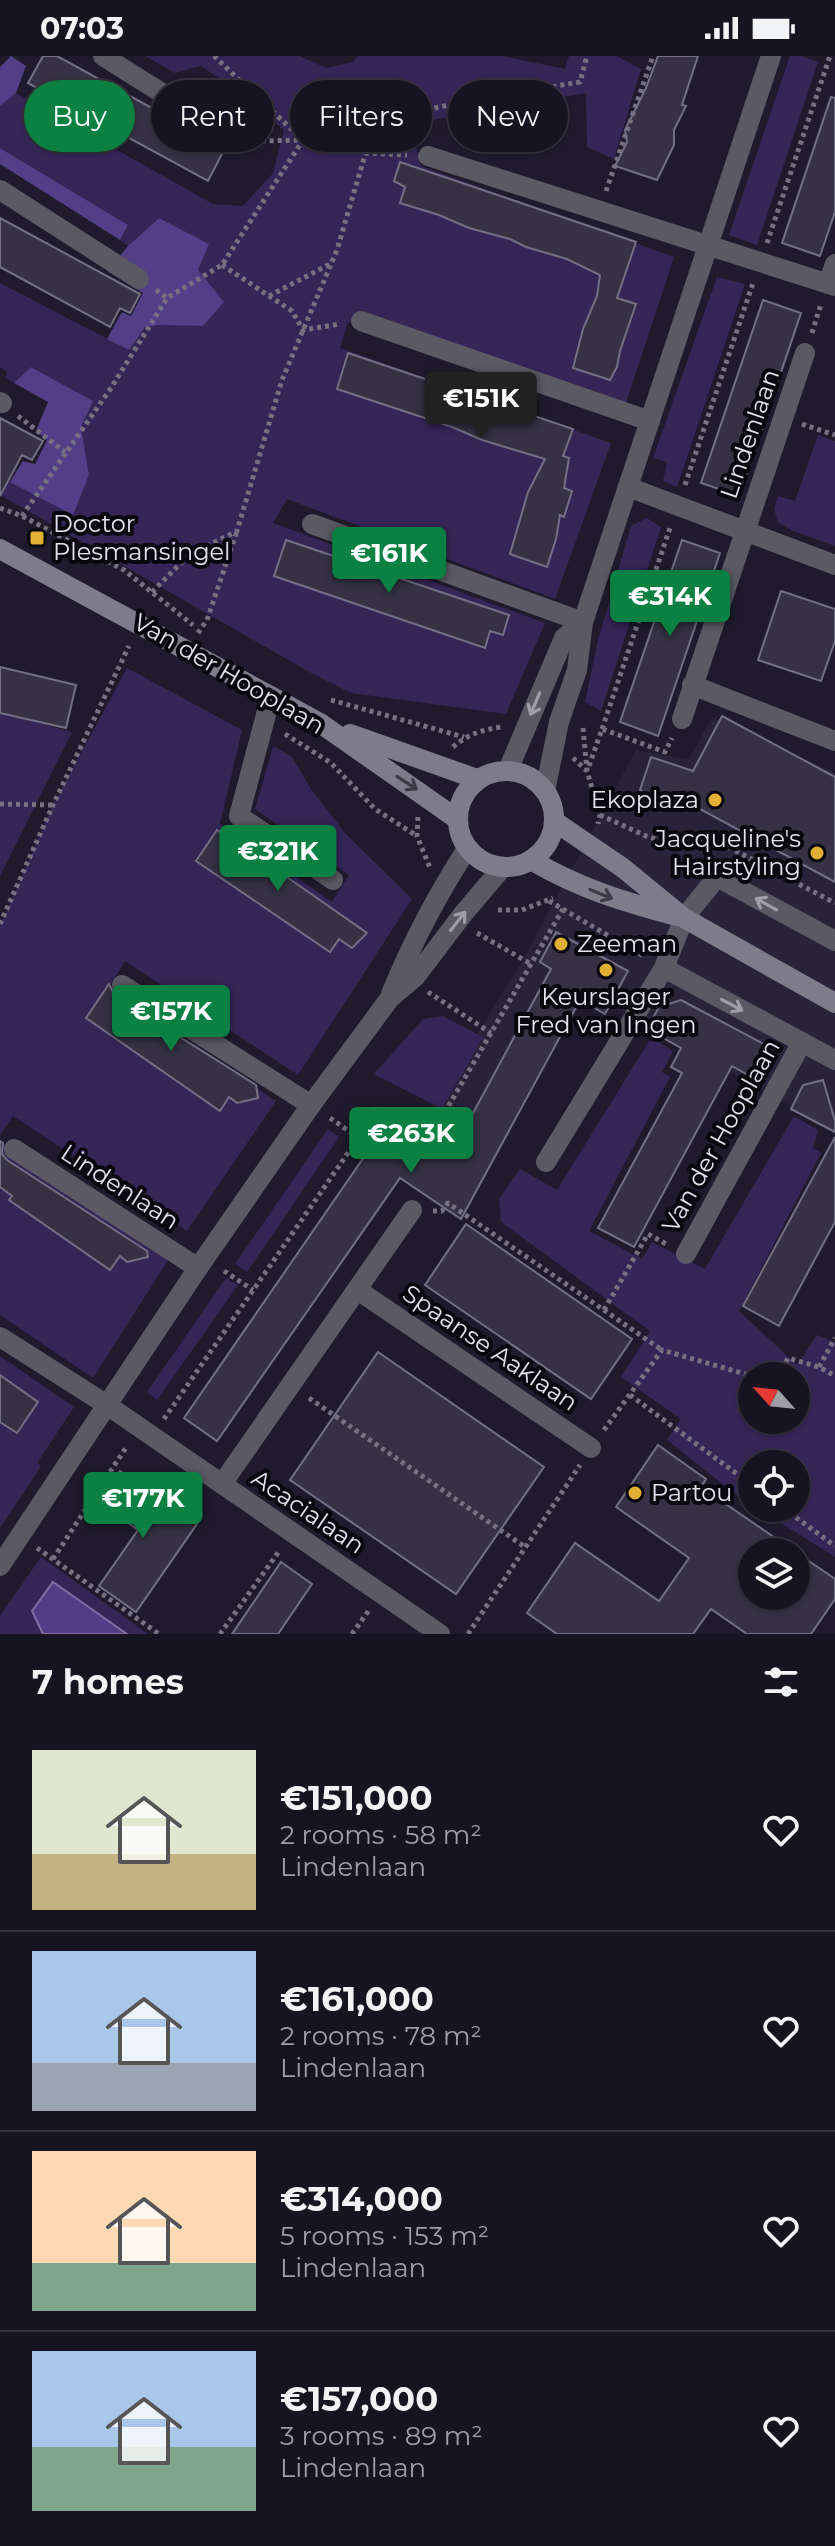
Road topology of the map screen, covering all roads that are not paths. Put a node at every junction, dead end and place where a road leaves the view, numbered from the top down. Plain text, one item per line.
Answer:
1 (103, 56) edge
2 (771, 56) edge
3 (151, 86) edge
4 (428, 156) road end
5 (0, 190) edge
6 (708, 243) junction
7 (833, 278) edge
8 (139, 279) road end
9 (361, 321) road end
10 (805, 353) road end
11 (650, 421) junction
12 (628, 487) junction
13 (312, 524) dead end
14 (744, 532) junction
15 (0, 549) edge
16 (835, 565) edge
17 (583, 622) junction
18 (692, 685) junction
19 (271, 696) junction
20 (682, 719) road end
21 (320, 723) junction
22 (835, 741) edge
23 (508, 770) junction
24 (477, 779) junction
25 (545, 791) junction
26 (457, 819) junction
27 (554, 821) junction
28 (467, 849) junction
29 (531, 860) junction
30 (502, 868) junction
31 (333, 880) dead end
32 (684, 918) junction
33 (835, 941) edge
34 (664, 968) junction
35 (122, 985) dead end
36 (390, 998) junction
37 (835, 1003) edge
38 (802, 1042) junction
39 (835, 1060) edge
40 (311, 1105) junction
41 (14, 1149) dead end
42 (546, 1162) dead end
43 (412, 1210) road end
44 (686, 1254) road end
45 (202, 1263) junction
46 (359, 1291) junction
47 (0, 1337) edge
48 (107, 1405) junction
49 (591, 1448) dead end
50 (222, 1484) junction
51 (0, 1566) edge
52 (440, 1634) edge

1 - 3 street
2 - 6 street
4 - 6 street
5 - 8 street
6 - 7 street
6 - 11 street
9 - 11 street
10 - 14 street, Lindenlaan
11 - 12 street
12 - 14 street, Lindenlaan
12 - 17 street
13 - 17 street
14 - 16 street, Lindenlaan
14 - 18 street, Lindenlaan
15 - 19 street, Van der Hooplaan
17 -> 23 street
17 - 25 street
18 - 20 street, Lindenlaan
18 - 22 street
19 - 21 street, Van der Hooplaan
19 - 31 street
21 - 24 street, Van der Hooplaan
21 -> 26 street, Van der Hooplaan
23 - 24 street
23 - 25 street
24 - 26 street
25 - 27 street
26 - 28 street
27 - 29 street
27 - 32 street
28 - 30 street
28 - 36 street
29 - 30 street
29 -> 32 street
36 -> 30 street
33 -> 32 street
32 - 34 street
32 - 37 street
34 -> 38 street, Van der Hooplaan
34 - 42 street
35 - 40 street
36 - 40 street
38 - 39 street, Van der Hooplaan
38 - 44 street, Van der Hooplaan
40 - 45 street
41 - 45 street, Lindenlaan
43 - 46 street
45 - 48 street
46 - 49 street, Spaanse Aaklaan
46 - 50 street
47 - 48 street
48 - 50 street, Acacialaan
48 - 51 street
50 - 52 street, Acacialaan

